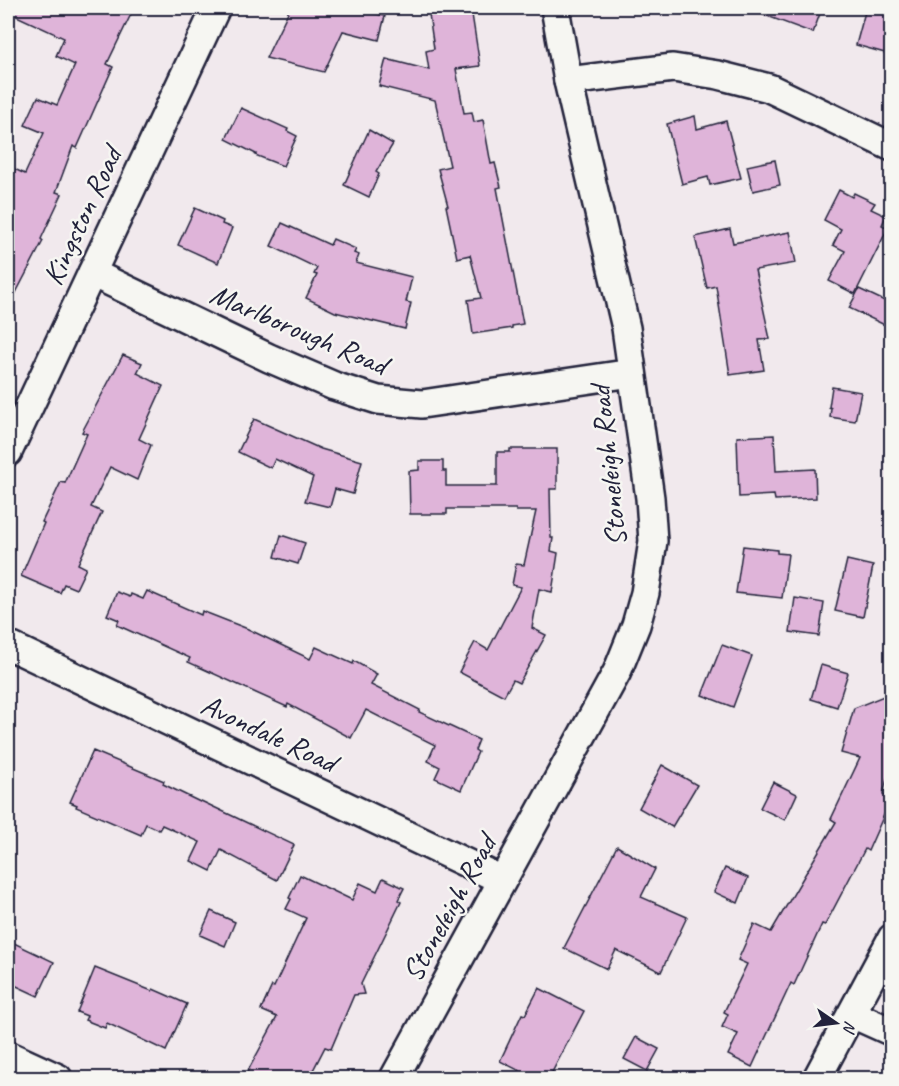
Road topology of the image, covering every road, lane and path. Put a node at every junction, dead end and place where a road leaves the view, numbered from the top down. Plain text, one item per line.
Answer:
1 (216, 8) edge
2 (555, 8) edge
3 (568, 81) junction
4 (891, 147) edge
5 (92, 273) junction
6 (632, 373) junction
7 (8, 452) edge
8 (8, 645) edge
9 (502, 880) junction
10 (891, 938) edge
11 (852, 1014) junction
12 (891, 1032) edge
13 (8, 1055) edge
14 (58, 1078) edge
15 (394, 1078) edge
16 (817, 1078) edge

1 - 5 street, Kingston Road
2 - 3 street, Stoneleigh Road
3 - 4 street
3 - 6 street, Stoneleigh Road
5 - 6 street, Marlborough Road
5 - 7 street, Kingston Road
6 - 9 street, Stoneleigh Road
8 - 9 street, Avondale Road
9 - 15 street, Stoneleigh Road
10 - 11 street
11 - 12 street
11 - 16 street
13 - 14 street

